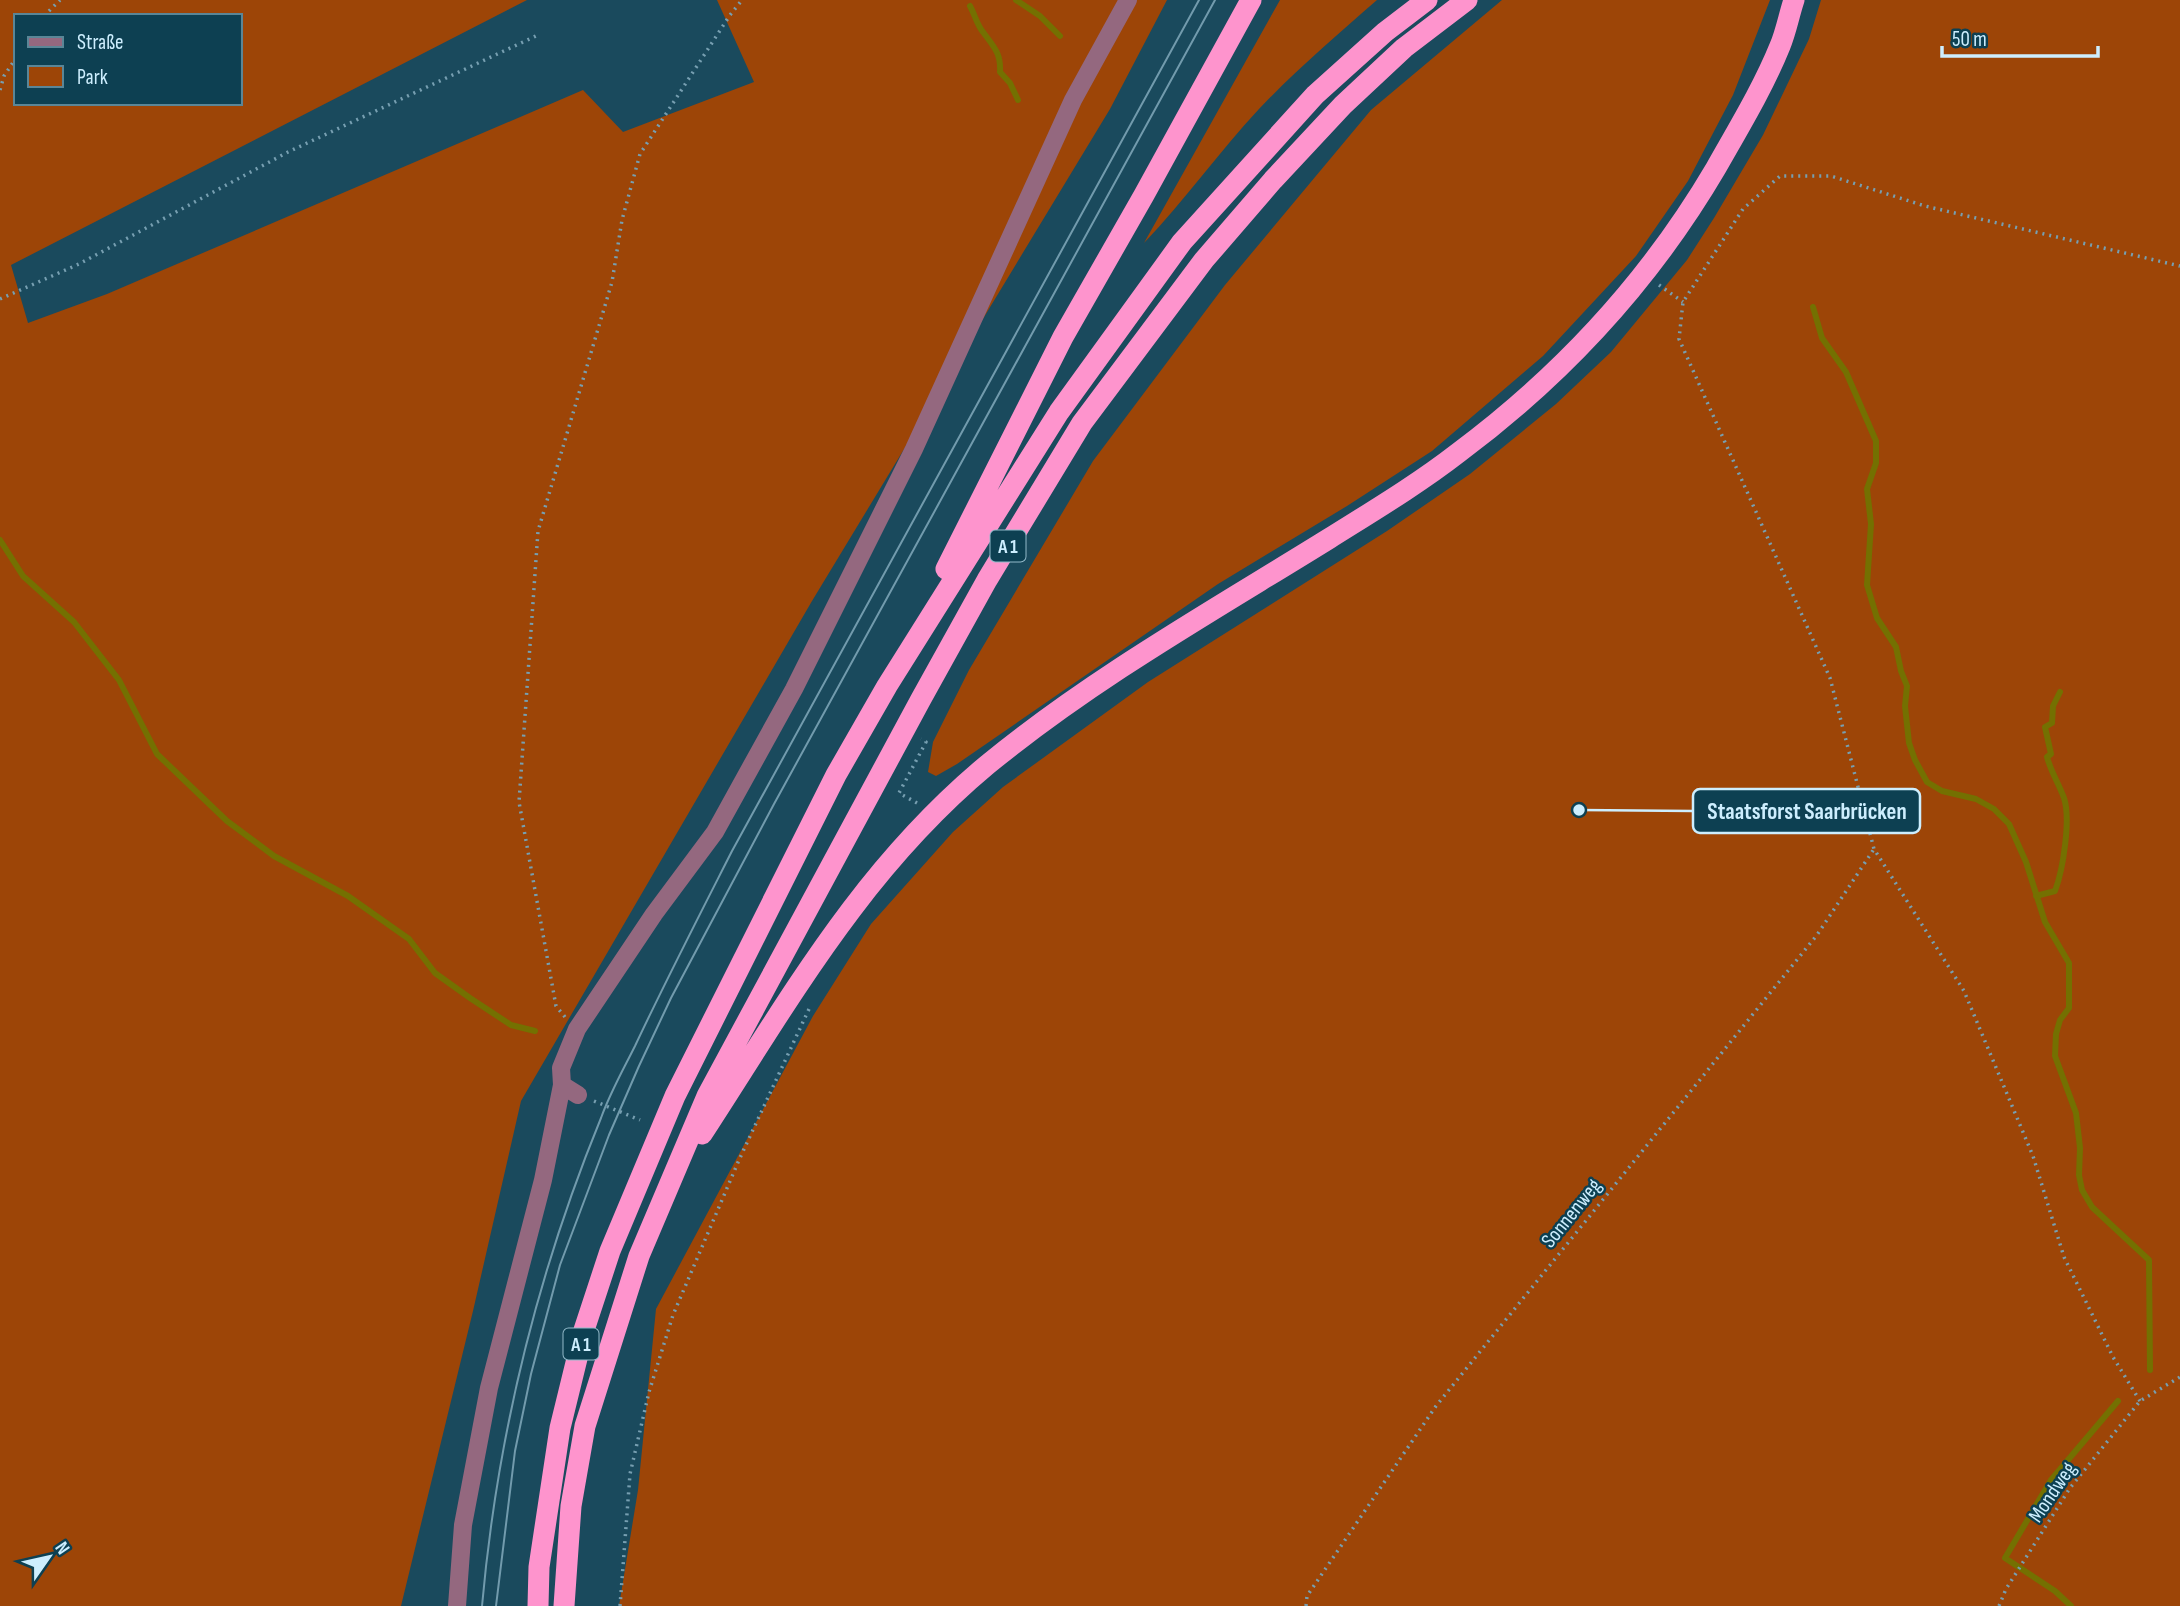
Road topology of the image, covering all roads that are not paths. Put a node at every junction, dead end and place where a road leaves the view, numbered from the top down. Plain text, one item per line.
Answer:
1 (1128, 0) edge
2 (1251, 0) edge
3 (1426, 0) edge
4 (1467, 0) edge
5 (1794, 0) edge
6 (887, 686) junction
7 (562, 1085) junction
8 (578, 1095) road end
9 (673, 1180) junction
10 (457, 1606) edge
11 (538, 1606) edge
12 (564, 1606) edge

1 - 7 lane
2 - 6 highway
3 - 6 highway, A 1
4 - 9 highway, A 1
5 - 9 highway
6 - 11 highway, A 1
7 - 8 lane
7 - 10 lane
9 - 12 highway, A 1

